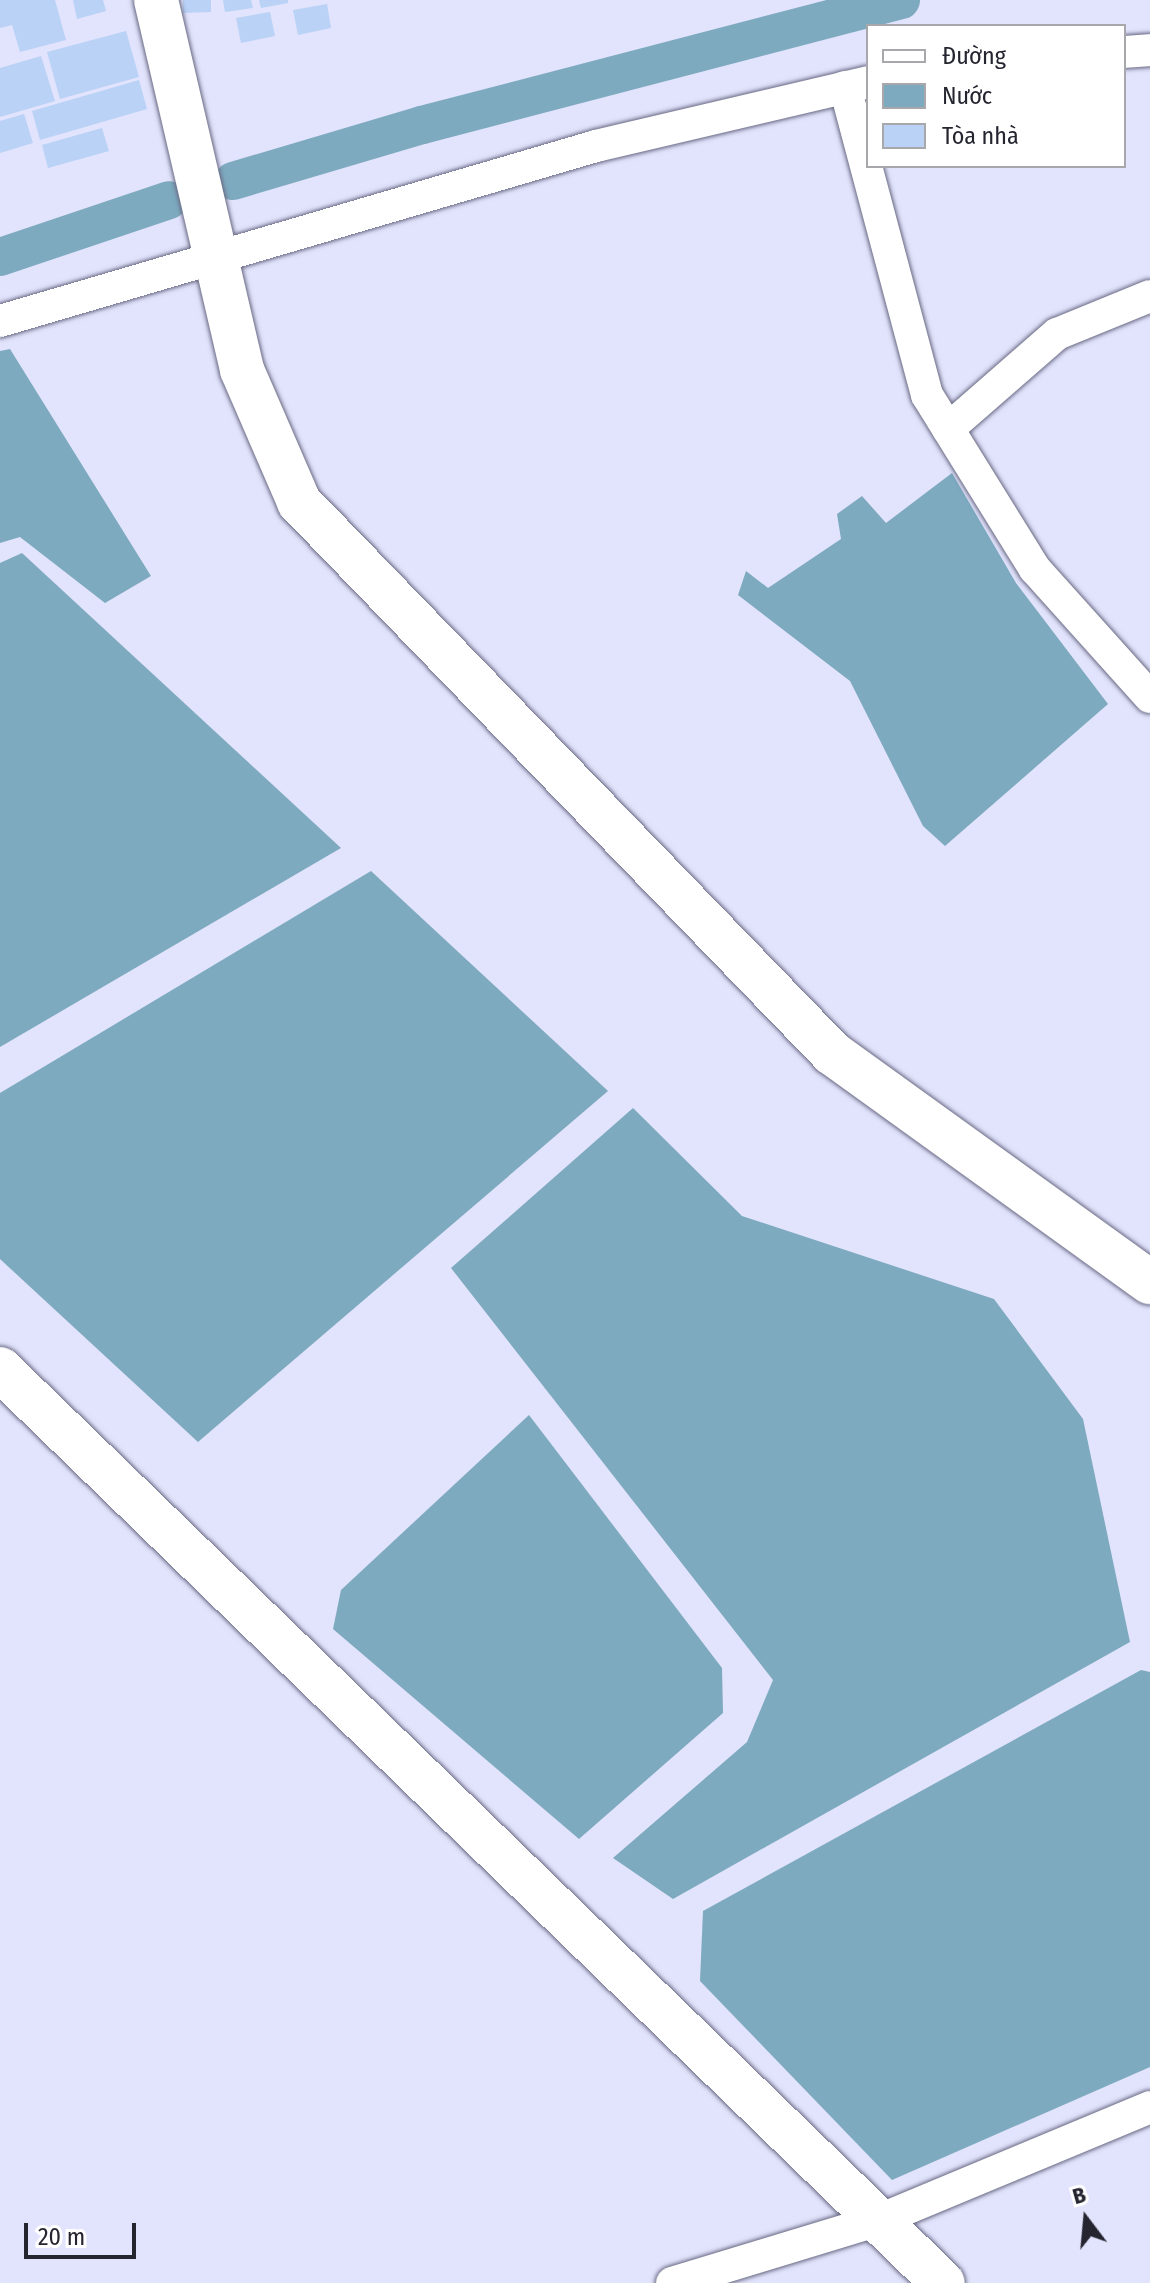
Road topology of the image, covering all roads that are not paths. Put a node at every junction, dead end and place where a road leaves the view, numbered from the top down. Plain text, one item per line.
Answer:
1 (156, 0) edge
2 (1150, 50) edge
3 (1126, 52) edge
4 (856, 85) edge
5 (866, 129) edge
6 (875, 168) edge
7 (217, 261) junction
8 (1150, 296) edge
9 (0, 321) edge
10 (948, 429) junction
11 (1150, 697) edge
12 (1150, 1282) edge
13 (0, 1369) edge
14 (1150, 2107) edge
15 (879, 2220) junction
16 (672, 2283) edge
17 (943, 2283) edge

1 - 7 main road
2 - 3 street
4 - 5 street
4 - 7 street
6 - 10 street
7 - 9 street
7 - 12 main road
8 - 10 street
10 - 11 street
13 - 15 main road
14 - 15 street
15 - 16 street
15 - 17 main road

